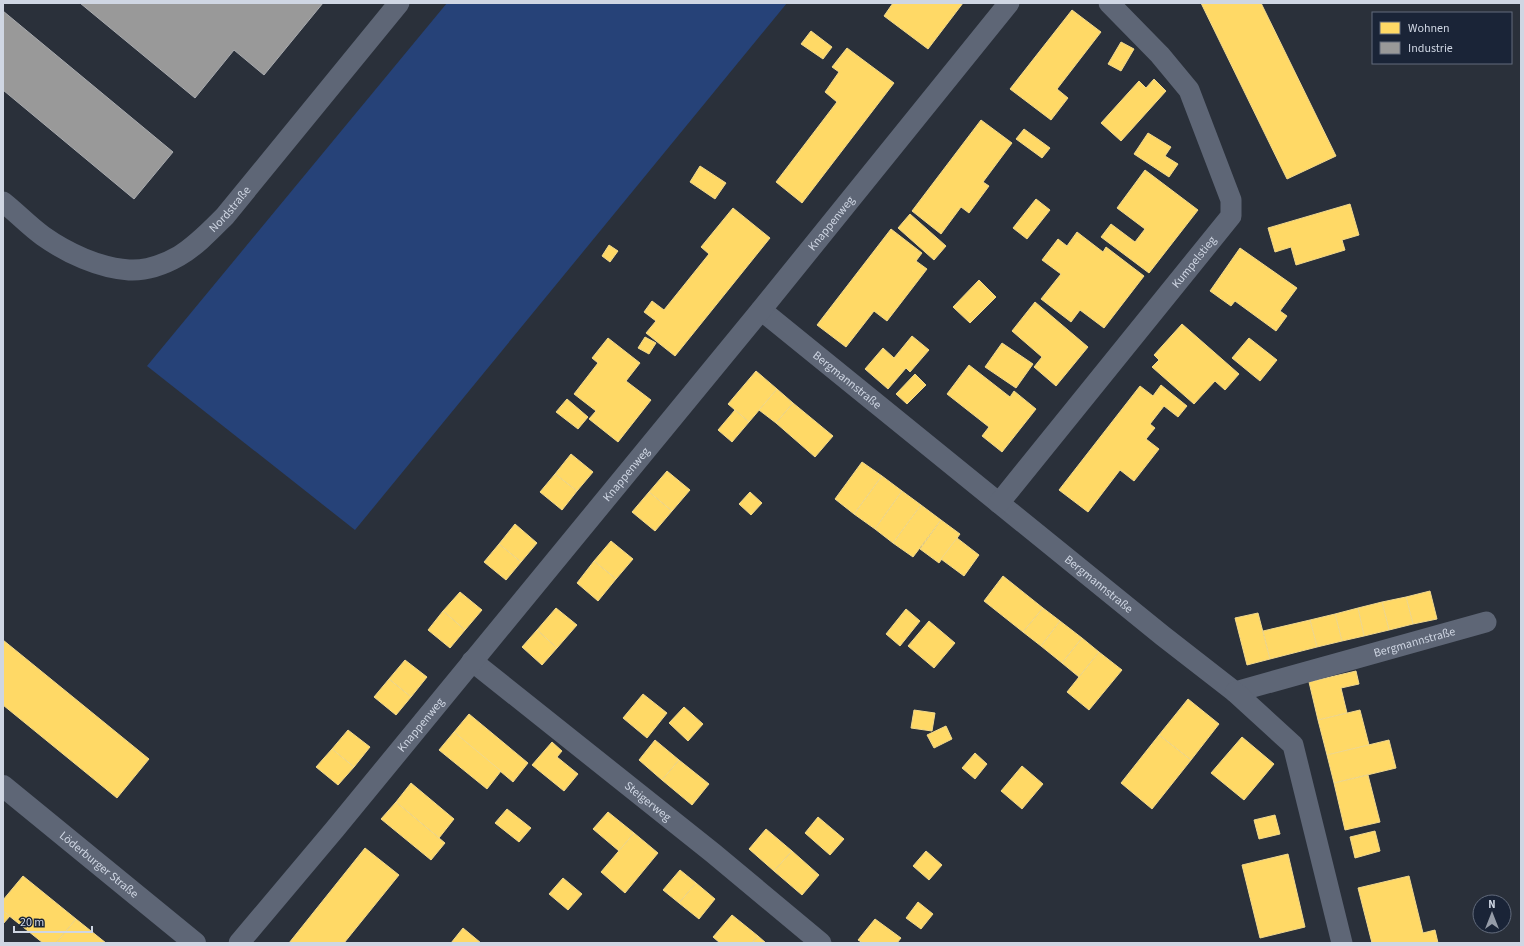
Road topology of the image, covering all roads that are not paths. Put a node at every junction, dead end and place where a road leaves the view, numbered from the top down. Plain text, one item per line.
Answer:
1 (399, 3) edge
2 (1009, 3) edge
3 (1110, 3) edge
4 (3, 202) edge
5 (761, 310) junction
6 (999, 503) junction
7 (1486, 622) dead end
8 (472, 661) junction
9 (1235, 692) junction
10 (3, 786) edge
11 (195, 943) edge
12 (239, 943) edge
13 (821, 943) edge
14 (1342, 943) edge

1 - 4 street, Nordstraße
2 - 5 street, Knappenweg
3 - 6 street, Kumpelstieg
5 - 6 street, Bergmannstraße
5 - 8 street, Knappenweg
6 - 9 street, Bergmannstraße
7 - 9 street, Bergmannstraße
8 - 12 street, Knappenweg
8 - 13 street, Steigerweg
9 - 14 street
10 - 11 street, Löderburger Straße

